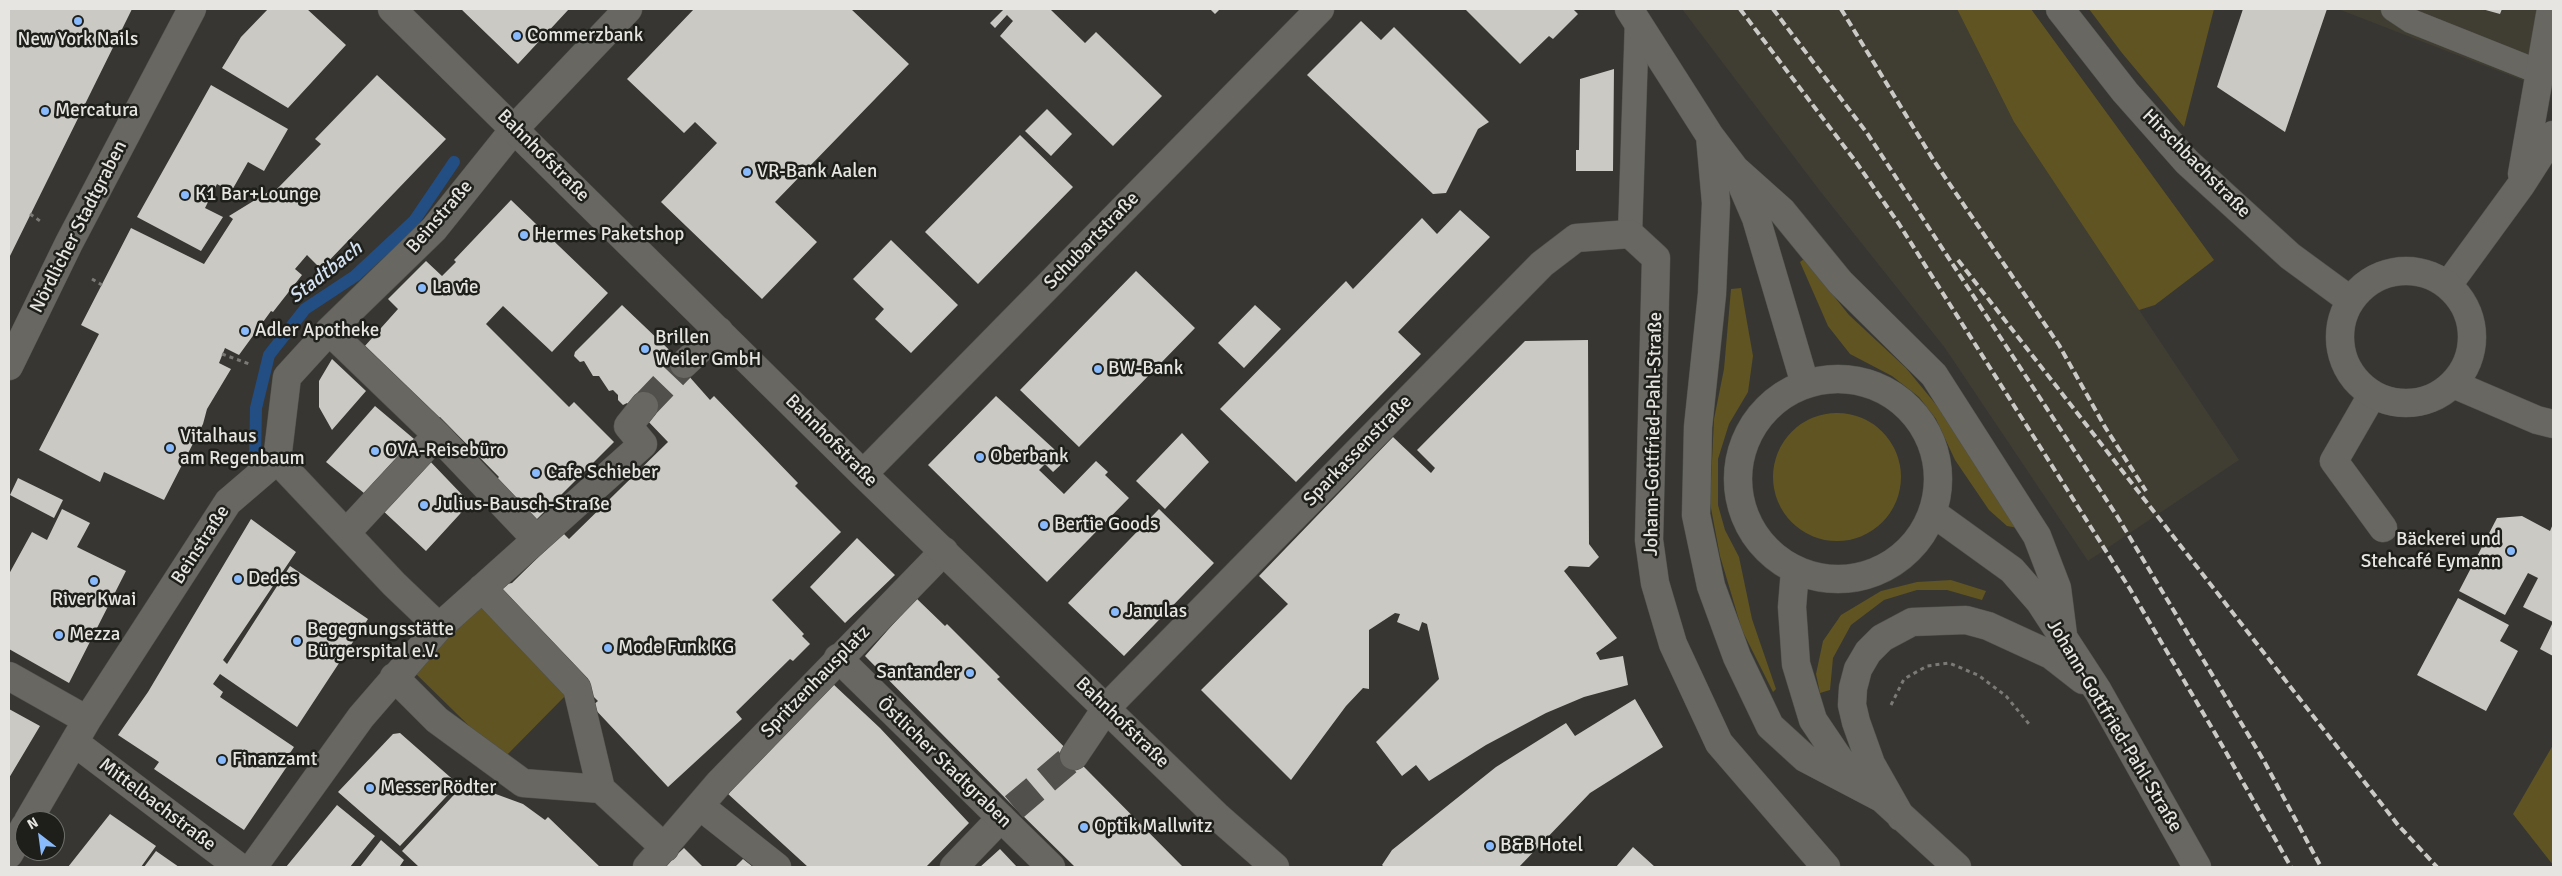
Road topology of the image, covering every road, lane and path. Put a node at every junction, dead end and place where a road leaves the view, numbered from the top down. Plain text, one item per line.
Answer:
1 (192, 9) edge
2 (392, 9) edge
3 (628, 9) edge
4 (1320, 9) edge
5 (2060, 9) edge
6 (2393, 9) edge
7 (2551, 9) edge
8 (1633, 14) edge
9 (2539, 72) junction
10 (515, 128) junction
11 (2553, 135) edge
12 (1710, 136) junction
13 (1735, 169) junction
14 (2521, 186) junction
15 (1630, 234) junction
16 (2448, 285) junction
17 (2350, 300) junction
18 (329, 331) junction
19 (719, 331) junction
20 (222, 354) dead end
21 (684, 364) tunnel mouth
22 (9, 366) edge
23 (255, 366) dead end
24 (1805, 384) junction
25 (2453, 384) junction
26 (2372, 395) junction
27 (644, 406) tunnel mouth
28 (2553, 424) edge
29 (437, 435) junction
30 (276, 460) junction
31 (863, 474) junction
32 (1934, 513) junction
33 (2383, 528) dead end
34 (346, 533) junction
35 (536, 539) junction
36 (944, 551) junction
37 (1795, 570) junction
38 (482, 588) junction
39 (439, 627) junction
40 (2063, 635) junction
41 (838, 658) junction
42 (9, 676) edge
43 (394, 677) junction
44 (2098, 691) junction
45 (1107, 708) junction
46 (1888, 709) dead end
47 (2029, 724) dead end
48 (81, 731) junction
49 (1074, 756) tunnel mouth
50 (601, 789) junction
51 (1893, 808) junction
52 (34, 811) edge
53 (696, 812) junction
54 (1008, 812) junction
55 (656, 857) edge
56 (239, 867) edge
57 (253, 867) edge
58 (777, 867) edge
59 (954, 867) edge
60 (1051, 867) edge
61 (1276, 867) edge
62 (1826, 867) edge
63 (1957, 867) edge
64 (2197, 867) edge

1 - 22 street, Nördlicher Stadtgraben
2 - 10 street, Bahnhofstraße
3 - 10 street, Beinstraße
4 - 31 street, Schubartstraße
5 - 17 street, Hirschbachstraße
6 - 9 lane
7 - 9 street
8 - 12 street
8 - 15 lane
9 - 14 street
10 - 18 street, Beinstraße
10 - 19 street, Bahnhofstraße
11 - 14 street
12 - 13 street
12 - 51 street
13 - 24 street
13 - 40 street
14 - 16 street
15 - 45 street, Sparkassenstraße
15 - 62 street, Johann-Gottfried-Pahl-Straße
16 - 17 street
16 - 25 street
17 - 26 street
18 - 29 street
18 - 30 street, Beinstraße
19 - 21 street
19 - 31 street, Bahnhofstraße
20 - 23 path
24 - 32 street
24 - 37 street
25 - 26 street
25 - 28 street
26 - 33 street
27 - 35 street
29 - 34 street
29 - 35 street
30 - 34 street
30 - 48 street, Beinstraße
31 - 36 street, Bahnhofstraße
32 - 37 street
32 - 40 street, Johann-Gottfried-Pahl-Straße
34 - 39 street
35 - 38 street
36 - 41 street, Spritzenhausplatz
36 - 45 street, Bahnhofstraße
37 - 51 street
38 - 39 street
38 - 50 street
39 - 43 street
40 - 44 street, Johann-Gottfried-Pahl-Straße
41 - 53 street, Spritzenhausplatz
41 - 54 street, Östlicher Stadtgraben
42 - 48 street, Mittelbachstraße
43 - 50 street
43 - 57 street
44 - 51 street
44 - 64 street, Johann-Gottfried-Pahl-Straße
45 - 49 street, Sparkassenstraße
45 - 61 street, Bahnhofstraße
46 - 47 path
48 - 52 street, Beinstraße
48 - 56 street, Mittelbachstraße
50 - 55 street
51 - 63 street
53 - 55 street, Spritzenhausplatz
53 - 58 street
54 - 59 street
54 - 60 street, Östlicher Stadtgraben

